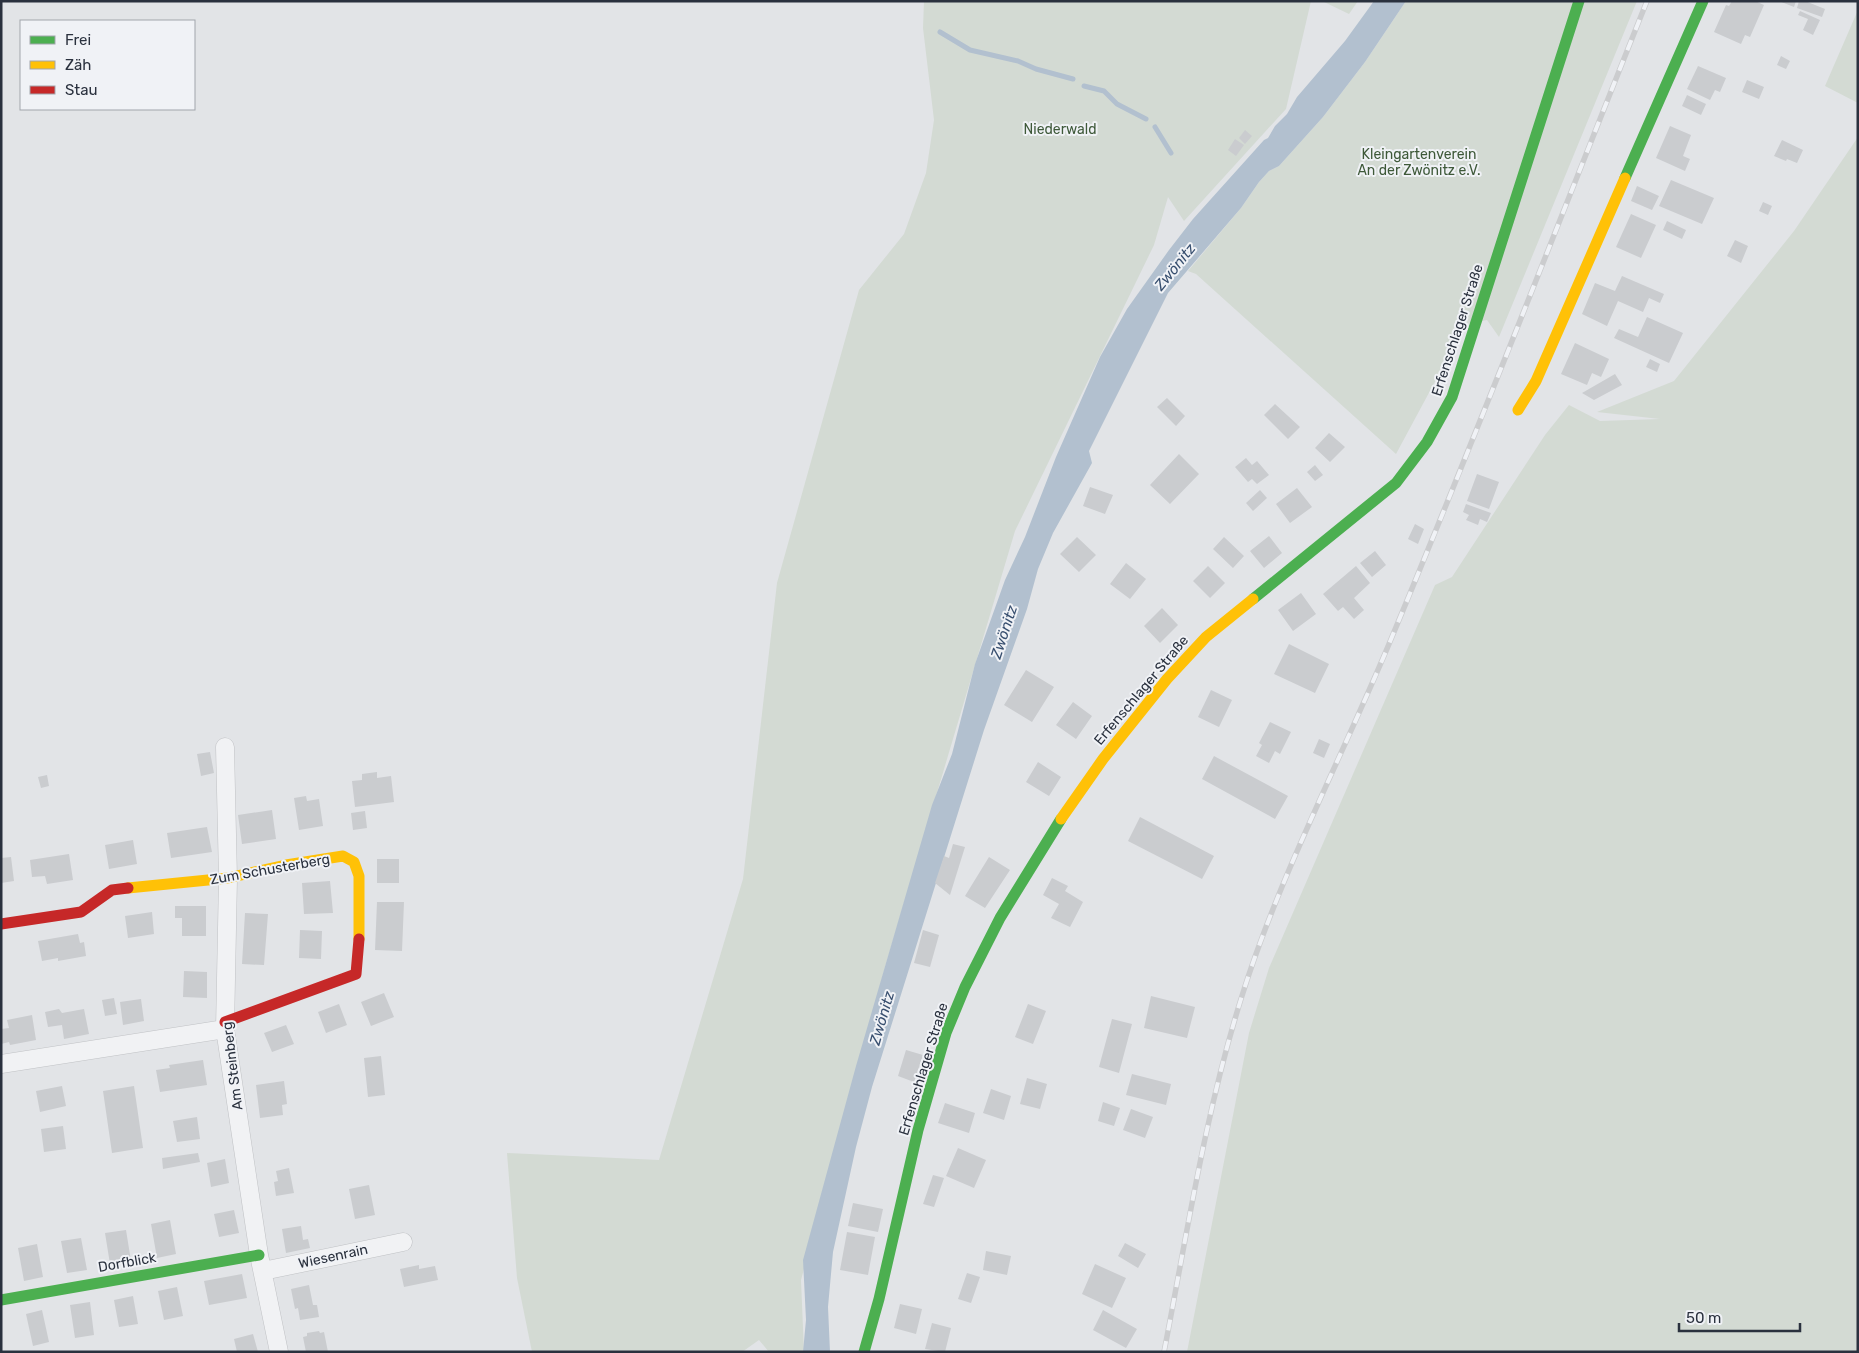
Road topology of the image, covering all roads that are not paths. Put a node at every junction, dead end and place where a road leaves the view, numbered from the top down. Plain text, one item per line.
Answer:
1 (1579, 1) edge
2 (1703, 1) edge
3 (1518, 410) dead end
4 (225, 746) dead end
5 (228, 878) junction
6 (1, 924) edge
7 (225, 1025) junction
8 (1, 1064) edge
9 (403, 1242) dead end
10 (261, 1263) junction
11 (1, 1300) edge
12 (279, 1352) edge
13 (864, 1352) edge

1 - 13 main road, Erfenschlager Straße
2 - 3 main road
4 - 5 street, Am Steinberg
5 - 6 main road, Zum Schusterberg
5 - 7 street, Am Steinberg
5 - 7 main road, Zum Schusterberg
7 - 8 street, Zum Schusterberg
7 - 10 street, Am Steinberg
9 - 10 street, Wiesenrain
10 - 11 main road, Dorfblick
10 - 12 street, Am Steinberg

